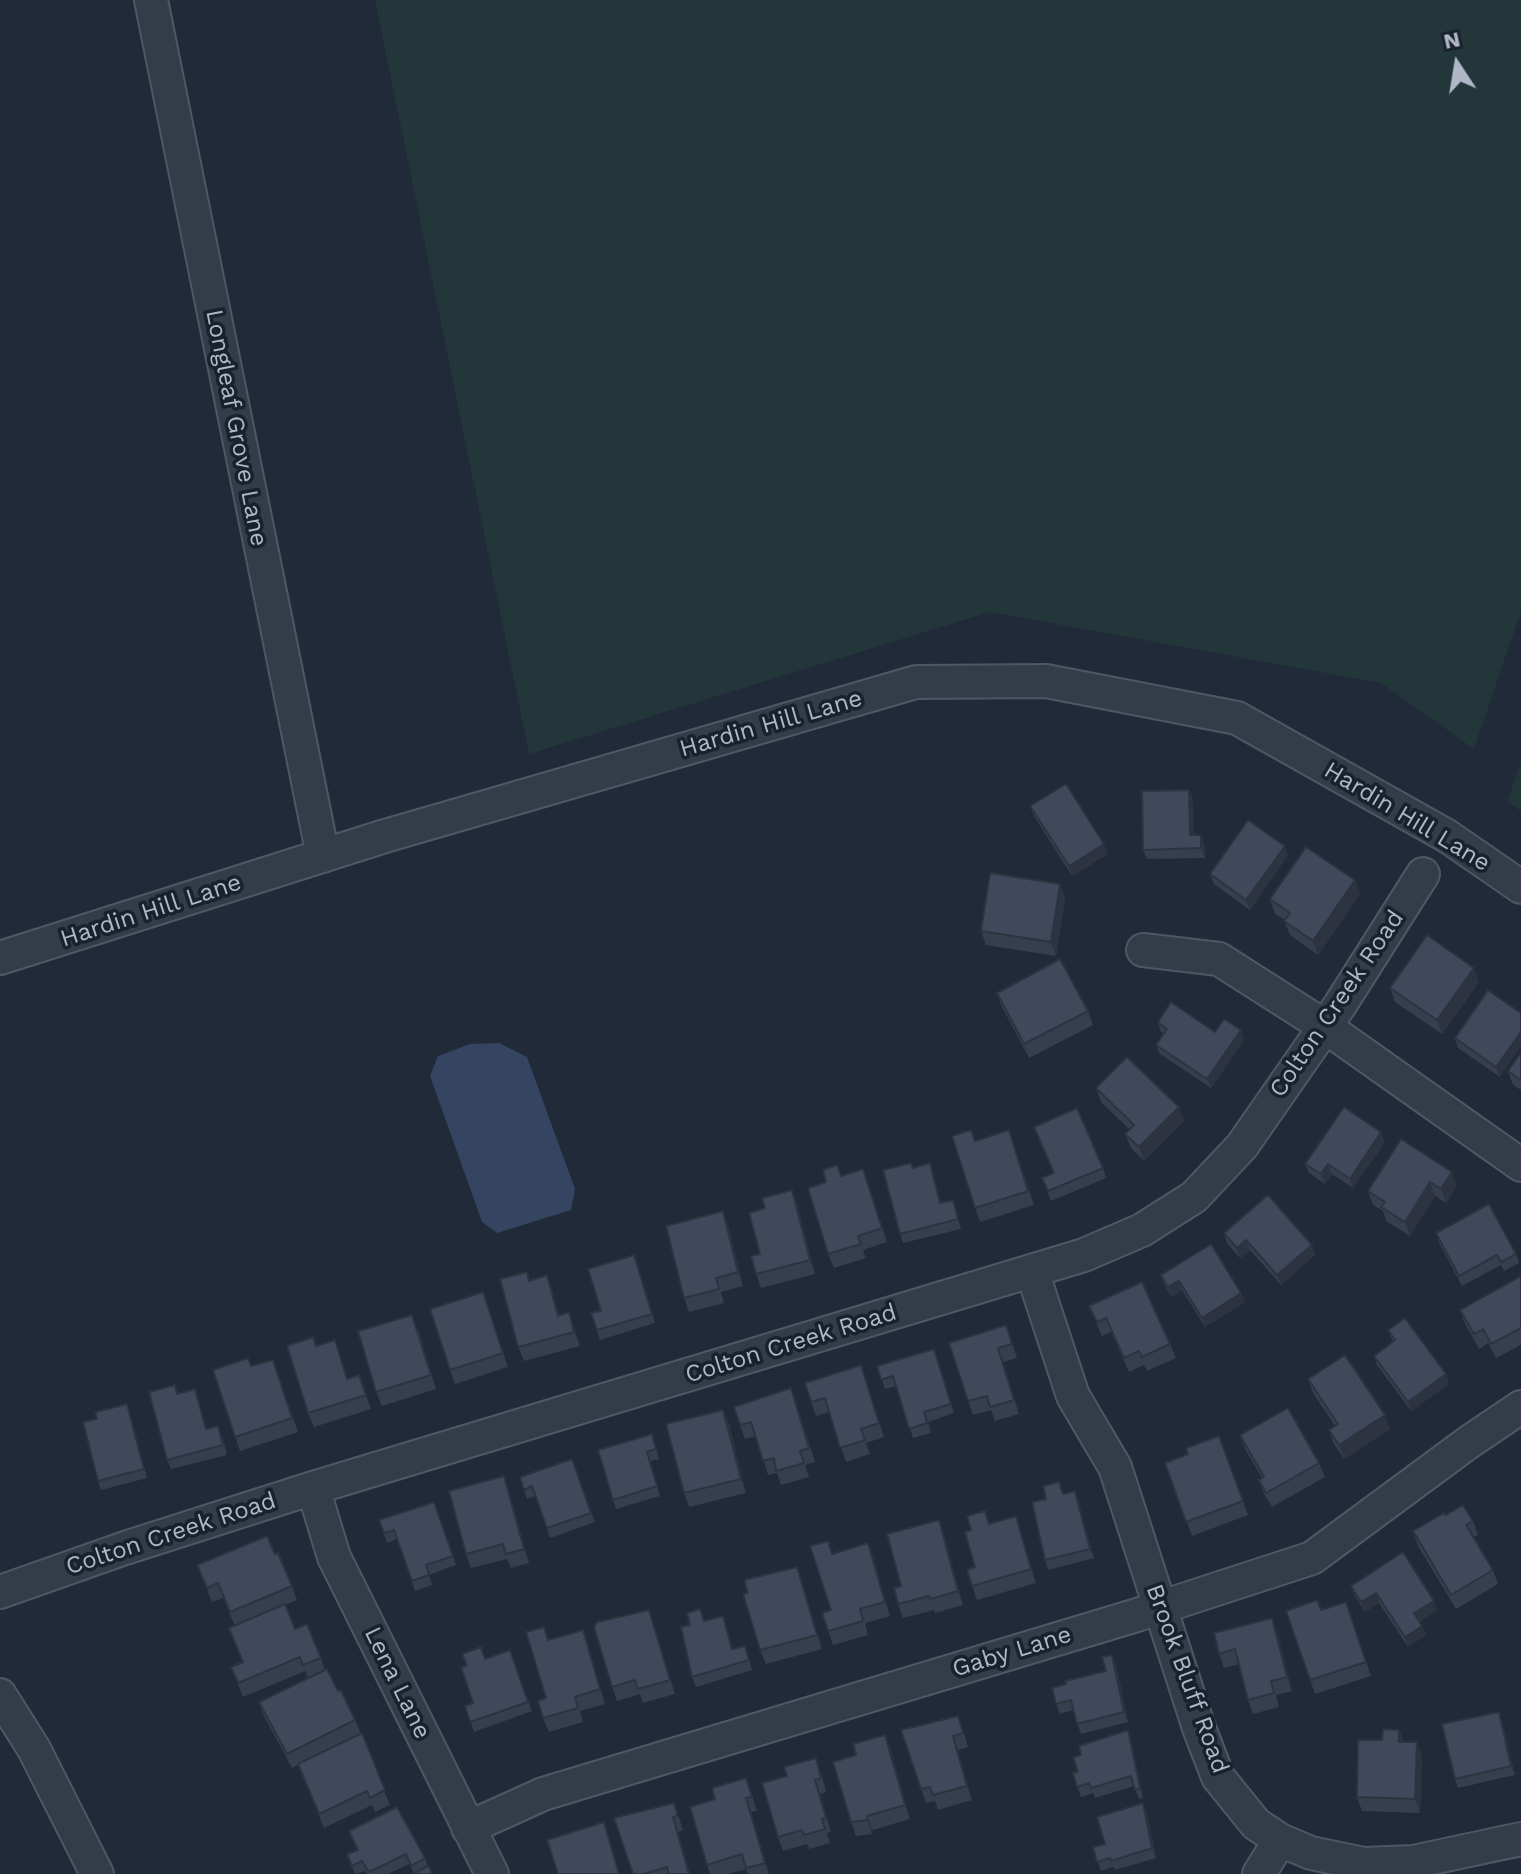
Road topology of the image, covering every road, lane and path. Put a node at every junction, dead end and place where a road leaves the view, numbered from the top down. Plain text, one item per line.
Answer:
1 (151, 0) edge
2 (323, 856) junction
3 (1423, 874) dead end
4 (1521, 887) edge
5 (1143, 950) dead end
6 (0, 958) edge
7 (1324, 1026) junction
8 (1521, 1165) edge
9 (1032, 1271) junction
10 (1521, 1407) edge
11 (313, 1488) junction
12 (0, 1592) edge
13 (1160, 1607) junction
14 (0, 1695) edge
15 (468, 1828) junction
16 (1521, 1839) edge
17 (1280, 1840) junction
18 (97, 1874) edge
19 (492, 1874) edge
20 (1259, 1874) edge

1 - 2 street, Longleaf Grove Lane
2 - 4 street, Hardin Hill Lane
2 - 6 street, Hardin Hill Lane
3 - 7 street, Colton Creek Road
5 - 7 street
7 - 8 street
7 - 9 street, Colton Creek Road
9 - 11 street, Colton Creek Road
9 - 13 street, Brook Bluff Road
10 - 13 street, Gaby Lane
11 - 12 street, Colton Creek Road
11 - 15 street, Lena Lane
13 - 15 street, Gaby Lane
13 - 17 street, Brook Bluff Road
14 - 18 street
15 - 19 street, Lena Lane
16 - 17 street, Brook Bluff Road
17 - 20 street

